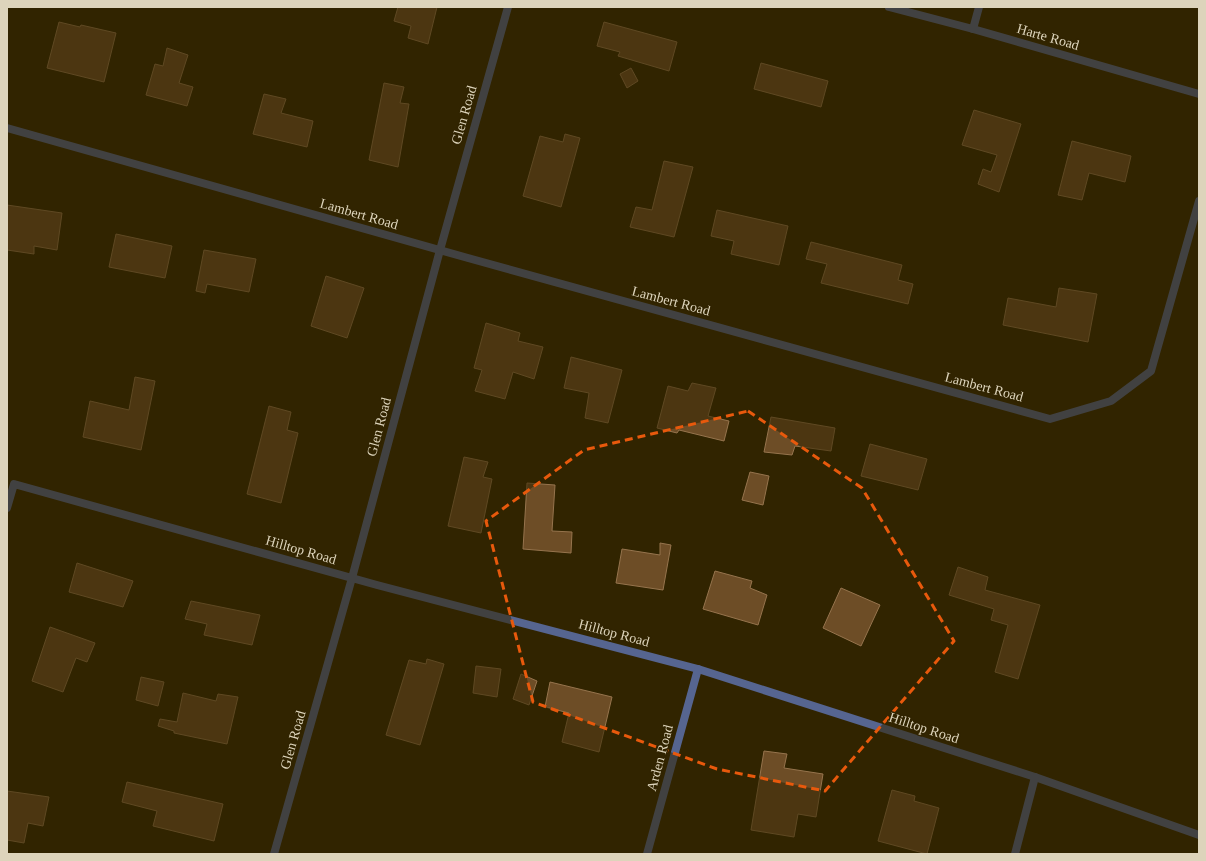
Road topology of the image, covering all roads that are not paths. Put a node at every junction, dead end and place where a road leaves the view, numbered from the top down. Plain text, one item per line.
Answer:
1 (508, 7) edge
2 (889, 7) edge
3 (979, 7) edge
4 (973, 29) junction
5 (1199, 94) edge
6 (7, 128) edge
7 (1199, 201) edge
8 (440, 250) junction
9 (7, 508) edge
10 (352, 578) junction
11 (698, 669) junction
12 (1035, 777) junction
13 (1199, 835) edge
14 (274, 854) edge
15 (647, 854) edge
16 (1015, 854) edge

1 - 8 street, Glen Road
2 - 4 street, Harte Road
3 - 4 street
4 - 5 street, Harte Road
6 - 8 street, Lambert Road
7 - 8 street, Lambert Road
8 - 10 street, Glen Road
9 - 10 street, Hilltop Road
10 - 11 street, Hilltop Road
10 - 14 street, Glen Road
11 - 12 street, Hilltop Road
11 - 15 street, Arden Road
12 - 13 street, Hilltop Road
12 - 16 street

